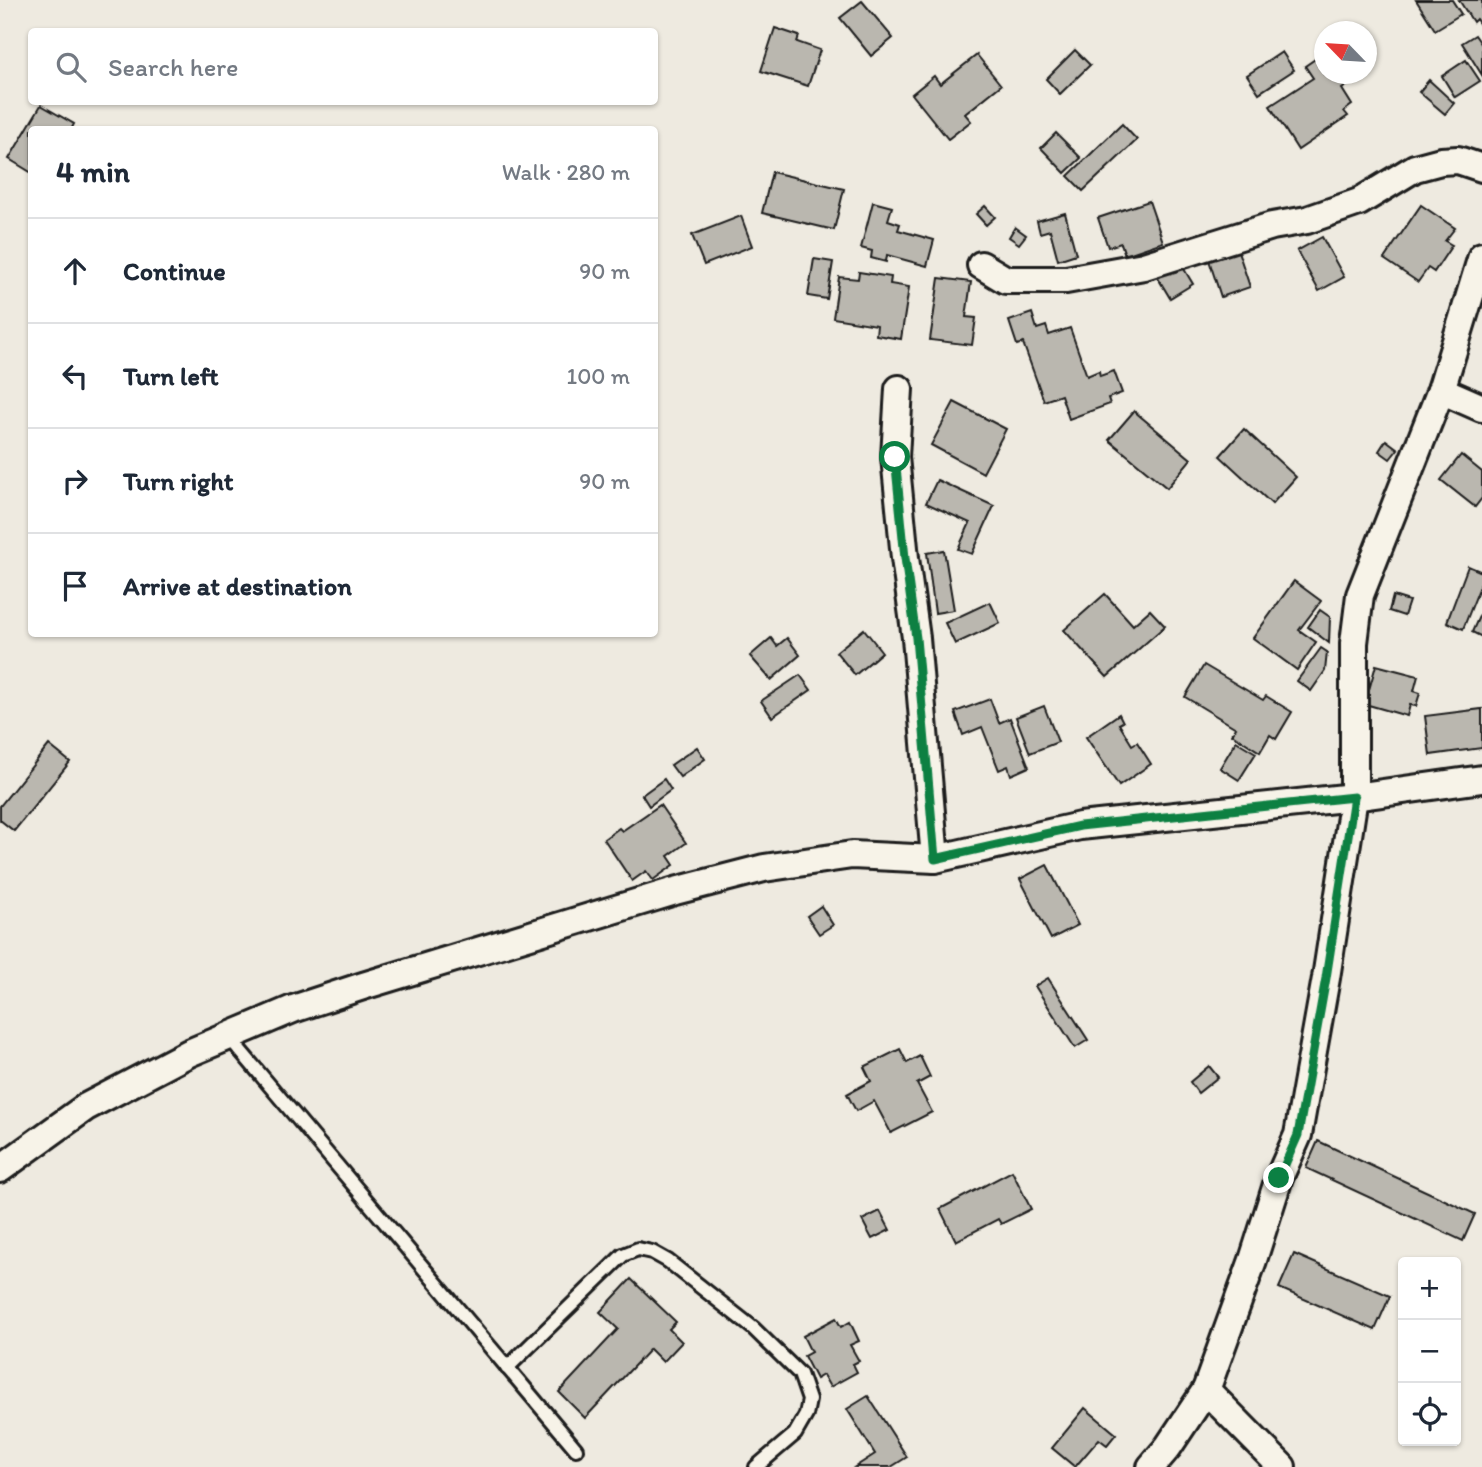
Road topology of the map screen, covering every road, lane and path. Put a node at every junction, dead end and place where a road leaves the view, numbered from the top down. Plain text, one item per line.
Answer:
1 (1482, 168) edge
2 (1482, 256) edge
3 (981, 265) dead end
4 (899, 389) dead end
5 (1441, 390) junction
6 (1482, 408) edge
7 (1482, 779) edge
8 (1354, 797) junction
9 (935, 859) junction
10 (228, 1036) junction
11 (0, 1169) edge
12 (507, 1368) junction
13 (1206, 1390) junction
14 (576, 1449) dead end
15 (756, 1467) edge
16 (1151, 1467) edge
17 (1282, 1467) edge

1 - 3 street
2 - 5 street
4 - 9 street
5 - 6 street
5 - 8 street
7 - 8 street
8 - 9 street
8 - 13 street
9 - 10 street
10 - 11 street
10 - 12 lane
12 - 14 lane
12 - 15 lane
13 - 16 street
13 - 17 street

